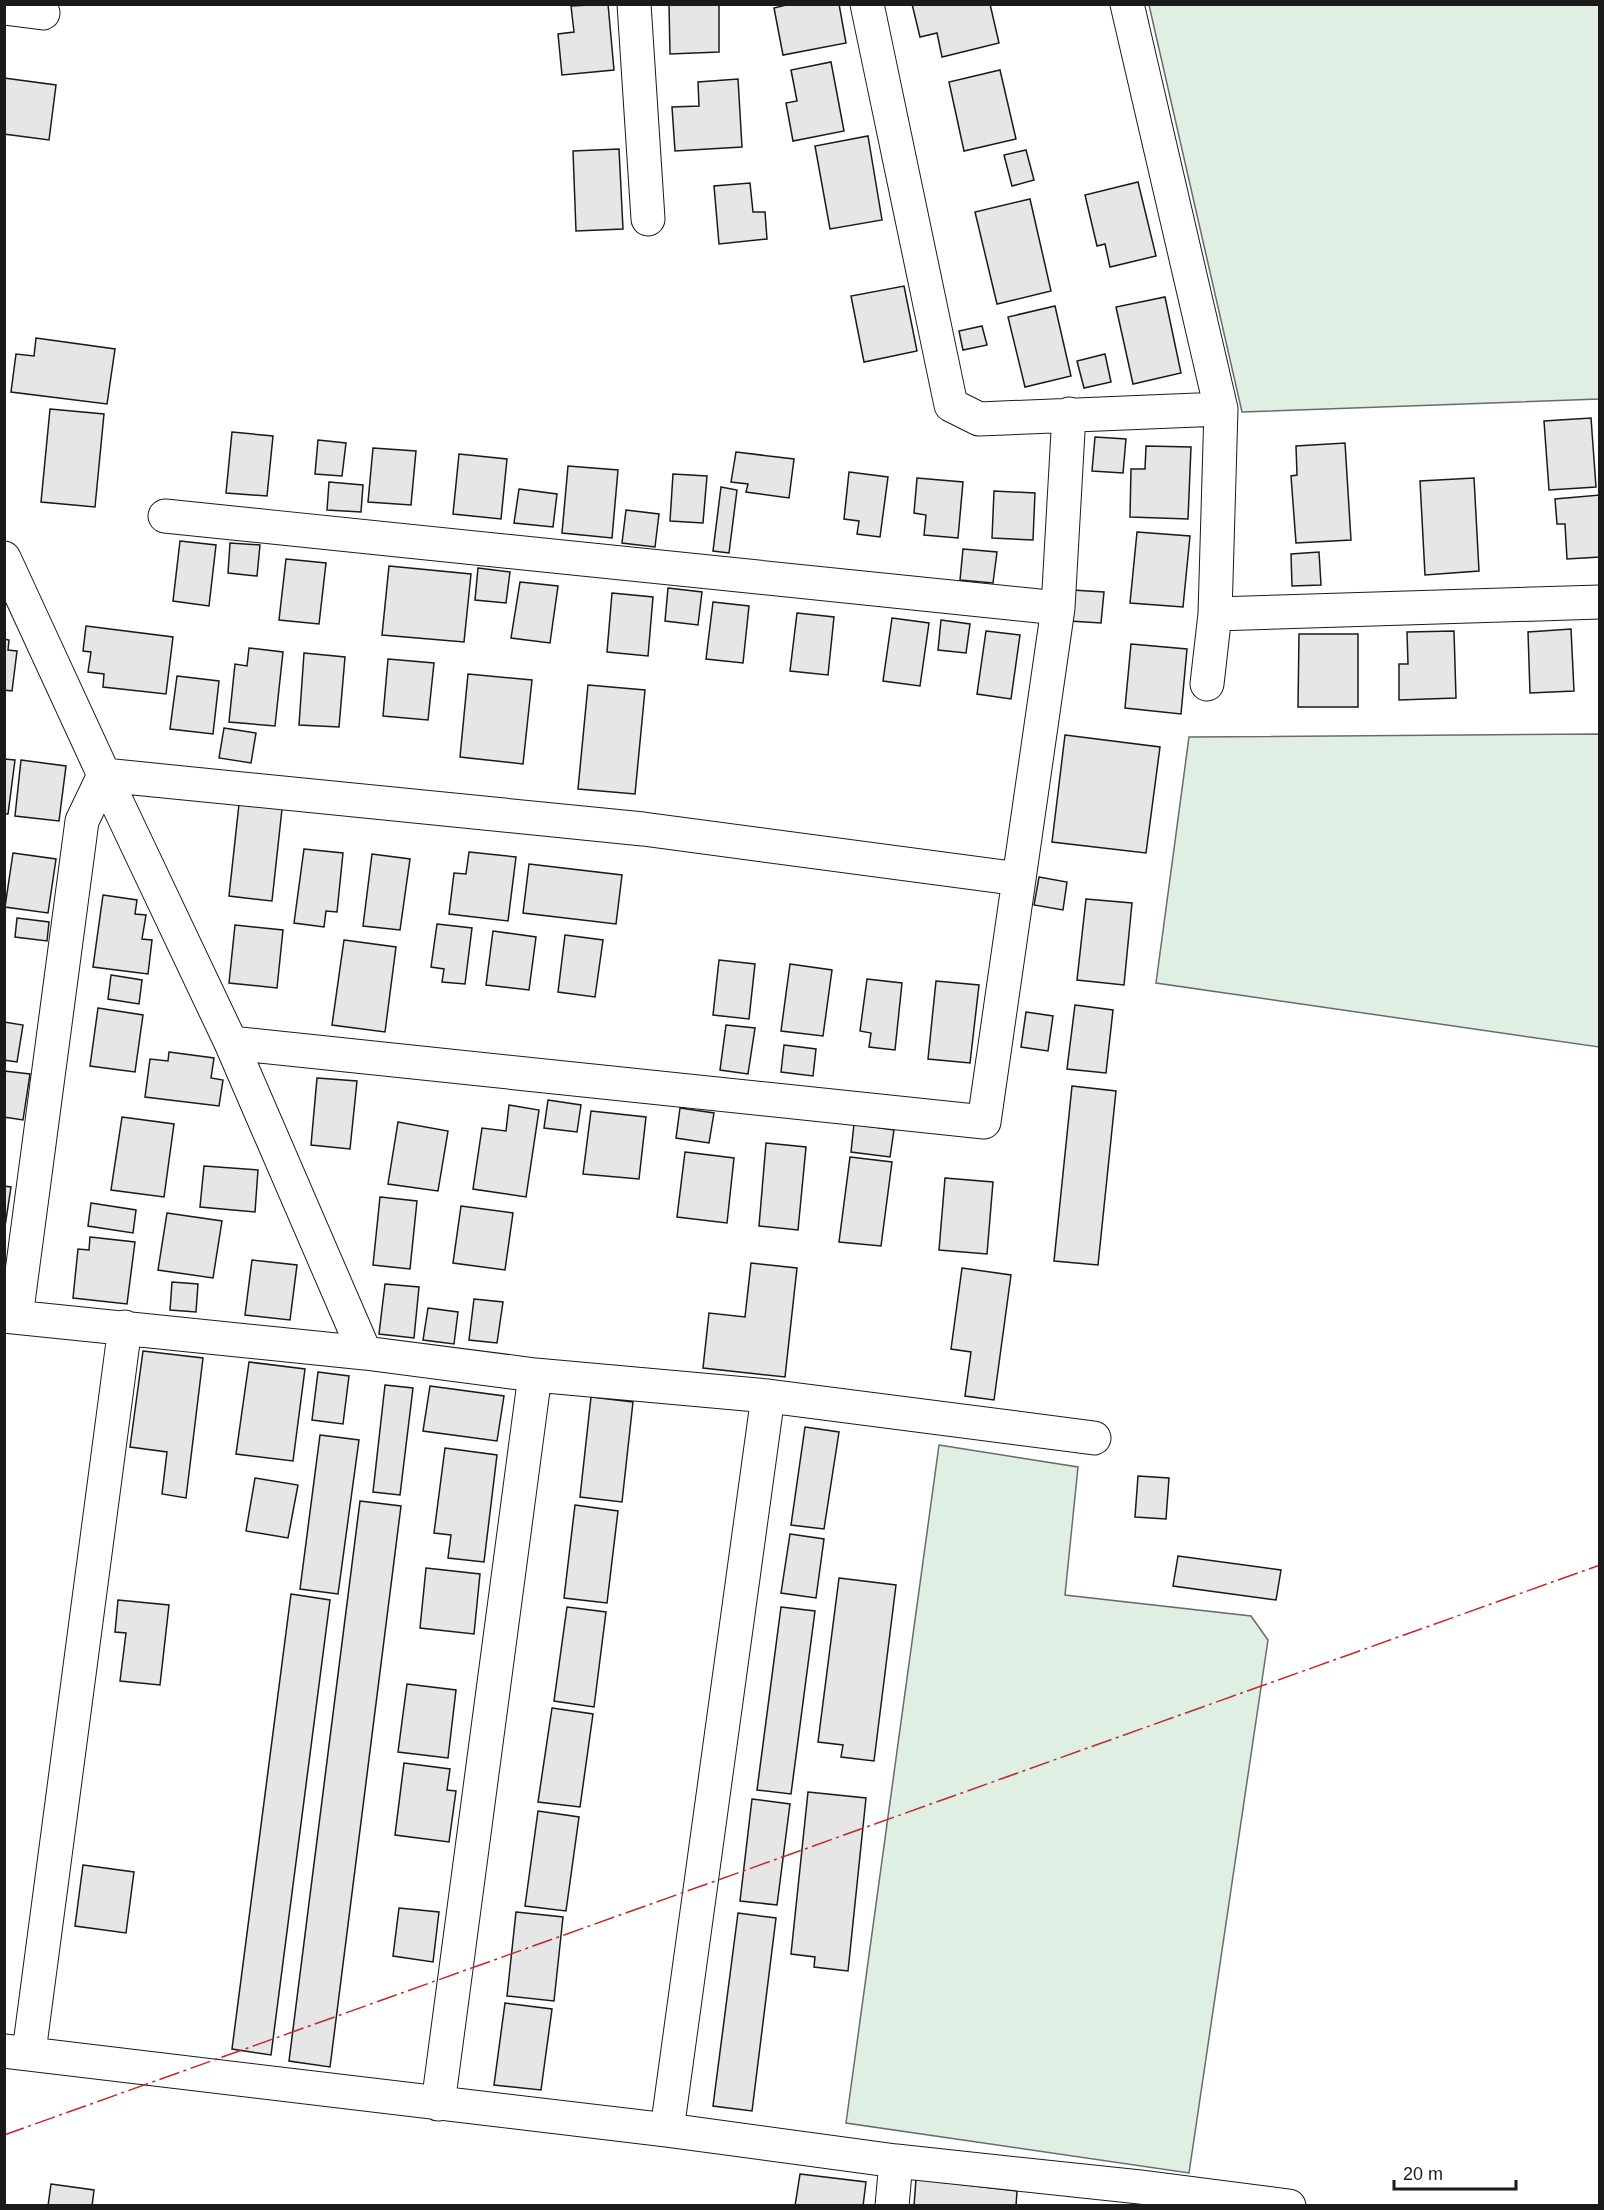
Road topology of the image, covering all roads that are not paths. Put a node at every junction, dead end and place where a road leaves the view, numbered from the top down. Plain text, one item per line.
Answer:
1 (634, 4) edge
2 (867, 4) edge
3 (1127, 4) edge
4 (4, 8) edge
5 (43, 14) dead end
6 (648, 219) dead end
7 (1221, 409) junction
8 (1069, 414) junction
9 (165, 516) dead end
10 (4, 558) edge
11 (1599, 602) edge
12 (1058, 608) junction
13 (1215, 614) junction
14 (1207, 684) dead end
15 (104, 775) junction
16 (1020, 879) junction
17 (231, 1043) junction
18 (10, 1316) edge
19 (125, 1327) junction
20 (365, 1353) junction
21 (536, 1375) junction
22 (768, 1396) junction
23 (1094, 1438) dead end
24 (17, 2052) edge
25 (438, 2104) junction
26 (667, 2130) junction
27 (896, 2161) junction
28 (1139, 2196) edge
29 (892, 2205) edge
30 (1288, 2205) edge

1 - 6 street
2 - 8 street
3 - 7 street
4 - 5 street
7 - 8 street
7 - 13 street
8 - 12 street
9 - 12 street
10 - 15 street
11 - 13 street
12 - 16 street
13 - 14 street
15 - 16 street
15 - 17 street
15 - 18 street
16 - 17 street
17 - 20 street
18 - 19 street
19 - 20 street
19 - 24 street
20 - 21 street
21 - 22 street
21 - 25 street
22 - 23 street
22 - 26 street
24 - 25 street
25 - 26 street
26 - 27 street
27 - 28 street
27 - 29 street
28 - 30 street

